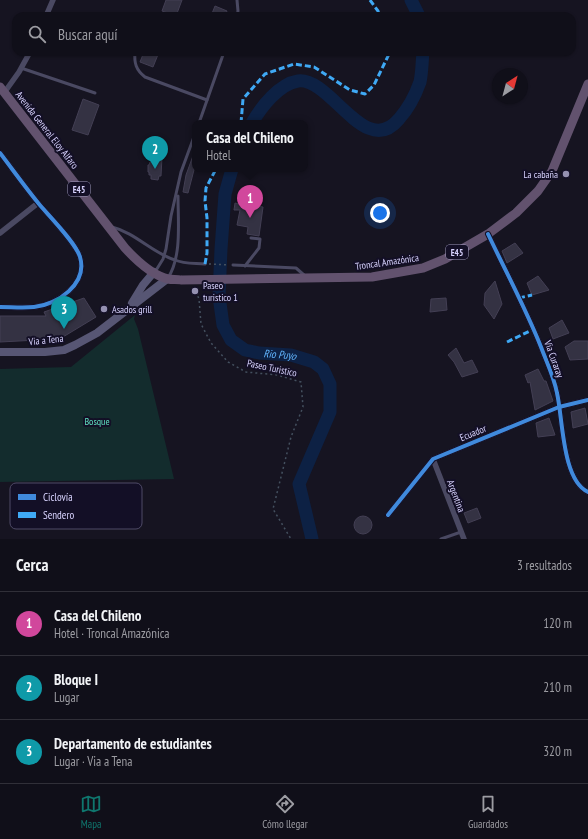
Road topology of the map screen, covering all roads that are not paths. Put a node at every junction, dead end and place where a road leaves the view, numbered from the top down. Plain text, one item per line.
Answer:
1 (52, 0) edge
2 (237, 0) edge
3 (48, 12) edge
4 (238, 12) edge
5 (28, 56) edge
6 (135, 56) edge
7 (223, 56) edge
8 (21, 68) junction
9 (588, 84) edge
10 (2, 90) edge
11 (95, 93) dead end
12 (207, 100) junction
13 (200, 120) edge
14 (192, 142) edge
15 (0, 153) edge
16 (178, 192) junction
17 (38, 203) junction
18 (108, 226) junction
19 (0, 233) edge
20 (488, 234) junction
21 (251, 238) dead end
22 (164, 256) junction
23 (176, 261) junction
24 (206, 264) road end
25 (233, 265) road end
26 (245, 266) junction
27 (154, 272) junction
28 (307, 278) junction
29 (167, 279) junction
30 (203, 279) joint
31 (0, 307) edge
32 (130, 307) junction
33 (0, 352) edge
34 (588, 400) edge
35 (559, 407) junction
36 (433, 459) junction
37 (588, 492) edge
38 (388, 515) dead end
39 (461, 532) junction
40 (441, 539) edge
41 (464, 539) edge

1 - 3 street
2 - 4 lane
5 - 8 street
6 - 12 lane
7 - 12 lane
8 - 10 street
8 - 11 lane
9 - 20 highway, Troncal Amazónica / E45
10 - 18 highway, Avenida General Eloy Alfaro / E45
12 - 13 lane
14 - 16 lane
15 - 17 street
16 - 22 lane
16 - 23 lane
17 - 19 street
17 - 31 street
18 - 22 lane
18 - 27 highway, Avenida General Eloy Alfaro / E45
20 - 28 highway, Troncal Amazónica / E45
20 - 35 street, Via Curaray
21 - 26 lane
22 - 23 lane
22 - 27 lane
23 - 24 lane
23 - 29 lane
25 - 26 lane
26 - 28 lane
27 - 29 highway, Avenida General Eloy Alfaro / E45
27 - 32 main road, Via a Tena
28 - 30 highway, Troncal Amazónica / E45
29 - 30 highway, Avenida General Eloy Alfaro / E45
29 - 32 main road, Via a Tena
32 - 33 main road, Via a Tena
34 - 35 street, Ecuador
35 - 36 street, Ecuador
35 - 37 street, Via Curaray
36 - 38 street, Ecuador
36 - 39 street, Argentina
39 - 40 lane
39 - 41 street, Argentina

